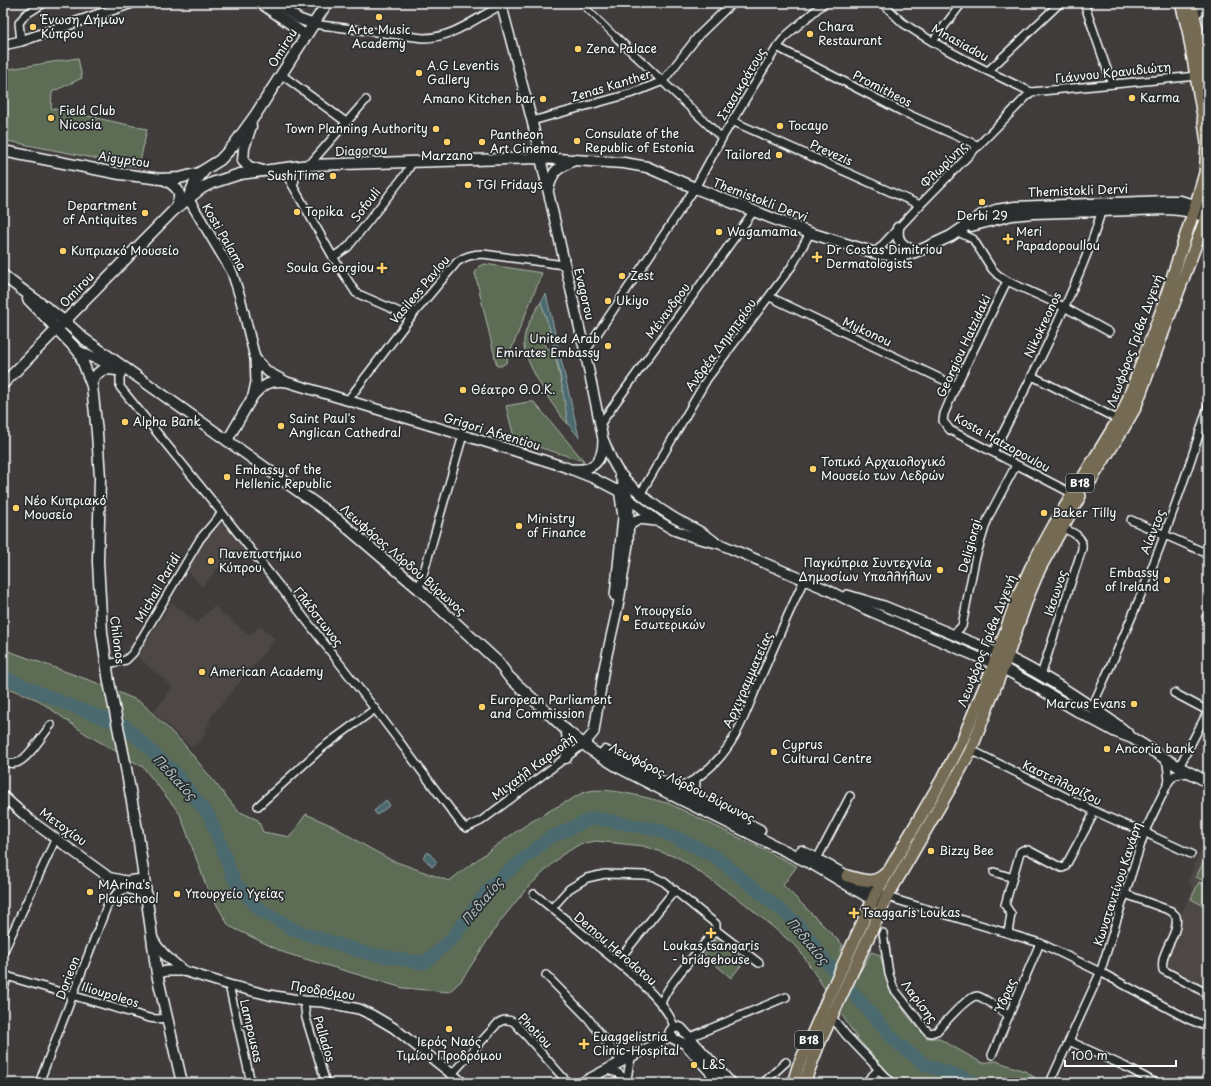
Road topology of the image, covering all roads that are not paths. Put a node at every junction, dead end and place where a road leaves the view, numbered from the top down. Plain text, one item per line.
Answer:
1 (44, 3) edge
2 (132, 3) edge
3 (260, 3) edge
4 (275, 3) edge
5 (327, 3) edge
6 (581, 3) edge
7 (734, 3) edge
8 (824, 3) edge
9 (883, 3) edge
10 (962, 3) edge
11 (1060, 3) edge
12 (1084, 3) edge
13 (1181, 3) edge
14 (1208, 3) edge
15 (503, 4) edge
16 (1190, 11) edge
17 (313, 24) junction
18 (306, 35) junction
19 (616, 37) joint
20 (21, 41) junction
21 (933, 41) junction
22 (3, 45) edge
23 (777, 47) junction
24 (988, 71) junction
25 (282, 74) junction
26 (1197, 76) junction
27 (662, 81) junction
28 (1208, 83) edge
29 (1112, 84) junction
30 (1031, 92) junction
31 (366, 100) dead end
32 (256, 114) junction
33 (532, 121) junction
34 (732, 121) junction
35 (346, 122) junction
36 (722, 138) junction
37 (233, 146) joint
38 (979, 146) junction
39 (3, 151) edge
40 (540, 158) junction
41 (574, 160) junction
42 (412, 162) junction
43 (305, 166) junction
44 (207, 169) junction
45 (279, 170) junction
46 (264, 171) junction
47 (161, 178) junction
48 (293, 186) junction
49 (695, 188) junction
50 (548, 189) junction
51 (188, 198) junction
52 (920, 205) junction
53 (1103, 207) junction
54 (1194, 208) junction
55 (173, 211) junction
56 (753, 212) junction
57 (1207, 214) edge
58 (898, 228) junction
59 (962, 229) junction
60 (810, 233) junction
61 (1208, 235) edge
62 (1194, 249) junction
63 (914, 252) junction
64 (874, 254) junction
65 (333, 257) junction
66 (564, 265) junction
67 (3, 275) edge
68 (1007, 281) junction
69 (17, 286) junction
70 (770, 297) junction
71 (1064, 308) junction
72 (411, 317) junction
73 (65, 321) junction
74 (57, 330) junction
75 (1109, 332) dead end
76 (83, 338) junction
77 (79, 352) junction
78 (585, 352) junction
79 (91, 357) junction
80 (254, 358) junction
81 (123, 371) junction
82 (1032, 376) junction
83 (287, 382) junction
84 (93, 383) junction
85 (3, 384) edge
86 (150, 385) junction
87 (956, 386) junction
88 (253, 396) junction
89 (348, 400) junction
90 (1208, 406) edge
91 (1119, 420) junction
92 (943, 421) joint
93 (601, 423) junction
94 (463, 436) junction
95 (227, 440) junction
96 (605, 443) junction
97 (993, 452) junction
98 (1016, 465) junction
99 (565, 468) junction
100 (618, 472) junction
101 (620, 492) junction
102 (641, 493) junction
103 (1073, 494) junction
104 (628, 498) junction
105 (222, 513) junction
106 (655, 519) junction
107 (1131, 520) dead end
108 (630, 524) junction
109 (1062, 528) junction
110 (1164, 534) junction
111 (715, 542) junction
112 (1208, 554) edge
113 (804, 580) junction
114 (419, 589) junction
115 (828, 590) junction
116 (612, 629) junction
117 (954, 635) junction
118 (1003, 655) junction
119 (498, 662) junction
120 (107, 664) junction
121 (998, 666) junction
122 (1041, 675) junction
123 (1174, 694) dead end
124 (1092, 707) junction
125 (375, 709) junction
126 (1208, 711) edge
127 (51, 725) dead end
128 (567, 731) junction
129 (1132, 738) junction
130 (586, 742) junction
131 (971, 750) junction
132 (566, 758) junction
133 (1164, 758) junction
134 (3, 762) edge
135 (1179, 767) junction
136 (1190, 773) junction
137 (696, 779) junction
138 (1169, 781) junction
139 (1208, 782) edge
140 (675, 788) junction
141 (850, 796) dead end
142 (695, 798) junction
143 (5, 801) edge
144 (258, 806) dead end
145 (1092, 810) junction
146 (458, 821) joint
147 (1145, 831) junction
148 (56, 838) junction
149 (1191, 854) dead end
150 (817, 859) junction
151 (891, 868) junction
152 (994, 872) dead end
153 (847, 876) junction
154 (109, 877) junction
155 (1013, 878) junction
156 (144, 879) junction
157 (127, 888) junction
158 (675, 890) junction
159 (146, 894) junction
160 (534, 894) dead end
161 (1126, 894) junction
162 (880, 899) junction
163 (552, 908) junction
164 (716, 930) junction
165 (883, 933) dead end
166 (1008, 933) junction
167 (152, 937) junction
168 (1040, 943) junction
169 (3, 953) edge
170 (851, 961) junction
171 (617, 962) junction
172 (759, 963) dead end
173 (184, 970) junction
174 (1100, 973) junction
175 (157, 974) junction
176 (6, 975) edge
177 (546, 975) dead end
178 (229, 985) junction
179 (3, 991) edge
180 (1208, 994) edge
181 (72, 996) junction
182 (786, 996) dead end
183 (304, 1001) junction
184 (661, 1005) junction
185 (831, 1016) junction
186 (1009, 1016) junction
187 (166, 1018) junction
188 (1208, 1027) edge
189 (676, 1033) junction
190 (690, 1037) junction
191 (1069, 1041) junction
192 (992, 1055) dead end
193 (632, 1056) junction
194 (622, 1062) junction
195 (786, 1062) dead end
196 (879, 1069) junction
197 (607, 1070) junction
198 (1052, 1078) dead end
199 (456, 1080) edge
200 (629, 1082) edge
201 (39, 1083) edge
202 (182, 1083) edge
203 (251, 1083) edge
204 (326, 1083) edge
205 (568, 1083) edge
206 (581, 1083) edge
207 (720, 1083) edge
208 (731, 1083) edge
209 (763, 1083) edge
210 (793, 1083) edge
211 (804, 1083) edge
212 (864, 1083) edge
213 (892, 1083) edge
214 (1156, 1083) edge

1 - 20 street
2 - 20 street
3 - 18 street
4 - 17 street
5 - 17 main road, Omirou
6 - 19 street
7 - 27 street, Zenas Kanther
8 - 23 street, Στασικράτους
9 - 21 street, Mnasiadou
10 - 21 street
11 - 24 street
12 - 29 street
13 - 16 main road, B18
14 - 16 street
15 - 17 street
15 - 33 street, Evagorou
16 - 26 main road, B18
16 - 28 main road, B18
17 - 18 main road, Omirou
18 - 25 main road, Omirou
19 - 27 street
20 - 22 street
21 - 24 street, Mnasiadou
23 - 34 street, Στασικράτους
23 - 38 street, Promitheos
24 - 30 street, Mnasiadou
25 - 32 main road, Omirou
25 - 35 street
26 - 29 street, Γιάννου Κρανιδιώτη
26 - 54 main road, B18
27 - 33 street, Zenas Kanther
27 - 36 street
29 - 30 street, Γιάννου Κρανιδιώτη
30 - 38 street, Φλωρίνης
31 - 35 street
32 - 37 main road, Omirou
32 - 46 main road
33 - 40 street, Evagorou
34 - 36 street, Στασικράτους
34 - 52 street, Prevezis
35 - 43 street
36 - 49 street, Στασικράτους
37 - 44 main road, Aigyptou
38 - 52 street, Φλωρίνης
39 - 47 main road, Aigyptou
40 - 41 main road, Themistokli Dervi
40 - 42 main road, Diagorou
40 - 50 street, Evagorou
41 - 49 main road, Themistokli Dervi
41 - 50 main road
42 - 43 main road, Diagorou
42 - 65 street, Sofouli
43 - 45 main road, Diagorou
43 - 48 street
44 - 47 main road, Aigyptou
44 - 51 main road
45 - 46 main road, Diagorou
45 - 48 street
46 - 51 main road, Diagorou
47 - 55 main road
48 - 65 street
49 - 56 main road, Themistokli Dervi
49 - 78 street, Στασικράτους
50 - 66 street, Evagorou
51 - 55 main road, Omirou
51 - 80 street, Kosti Palama
52 - 58 street, Φλωρίνης
53 - 54 main road, Themistokli Dervi
53 - 59 main road, Themistokli Dervi
53 - 71 street, Nikokreonos
54 - 57 main road, Themistokli Dervi
54 - 91 main road, Λεωφόρος Γρίβα Διγενή / B18
55 - 73 main road, Omirou
56 - 60 main road, Themistokli Dervi
56 - 93 street, Μένανδρου
57 - 62 main road, Λεωφόρος Γρίβα Διγενή / B18
58 - 63 main road
58 - 64 street, Φλωρίνης
59 - 63 main road, Themistokli Dervi
59 - 68 street
60 - 64 main road, Themistokli Dervi
60 - 70 street, Ανδρέα Δημητρίου
61 - 62 main road
62 - 109 main road, Λεωφόρος Γρίβα Διγενή / B18
63 - 64 main road, Themistokli Dervi
65 - 72 street
66 - 72 street, Vasileos Pavlou
66 - 78 street, Evagorou
67 - 69 main road
68 - 71 street
68 - 87 street, Georgiou Hatzidaki
69 - 73 main road, Λεωφόρος Λόρδου Βύρωνος
69 - 74 main road, Λεωφόρος Λόρδου Βύρωνος
70 - 87 street, Mykonou
70 - 102 street, Ανδρέα Δημητρίου
71 - 75 street
71 - 82 street, Nikokreonos
72 - 89 street, Vasileos Pavlou
73 - 74 main road, Omirou
73 - 76 main road, Λεωφόρος Λόρδου Βύρωνος
74 - 77 main road, Λεωφόρος Λόρδου Βύρωνος
74 - 85 main road, Omirou
76 - 79 main road, Chilonos
76 - 86 main road, Λεωφόρος Λόρδου Βύρωνος
77 - 79 main road, Λεωφόρος Λόρδου Βύρωνος
77 - 84 main road
78 - 93 street, Evagorou
79 - 81 main road, Λεωφόρος Λόρδου Βύρωνος
79 - 84 main road, Chilonos
80 - 83 street
80 - 88 street, Kosti Palama
81 - 84 main road
81 - 86 main road, Λεωφόρος Λόρδου Βύρωνος
81 - 105 street, Γλάδστωνος
82 - 91 street
82 - 97 street, Nikokreonos
83 - 88 street, Grigori Afxentiou
83 - 89 street, Grigori Afxentiou
84 - 120 main road, Chilonos
86 - 95 main road, Λεωφόρος Λόρδου Βύρωνος
87 - 92 street, Georgiou Hatzidaki
88 - 95 street, Kosti Palama
89 - 94 street, Grigori Afxentiou
90 - 110 street, Αίαντος
91 - 103 main road, Λεωφόρος Γρίβα Διγενή / B18
92 - 97 street, Kosta Hatzopoulou
93 - 96 street, Evagorou
94 - 99 street, Grigori Afxentiou
94 - 114 street
95 - 114 main road, Λεωφόρος Λόρδου Βύρωνος
96 - 99 street
96 - 100 street, Evagorou
96 - 101 street, Μιχαήλ Καραολή
97 - 98 street, Kosta Hatzopoulou
98 - 103 street, Kosta Hatzopoulou
98 - 117 street, Deligiorgi
99 - 101 street, Grigori Afxentiou
100 - 102 street, Evagorou
100 - 104 street, Μιχαήλ Καραολή
101 - 104 street, Grigori Afxentiou
101 - 116 street, Μιχαήλ Καραολή
102 - 106 street
102 - 111 street, Evagorou
103 - 118 main road, Λεωφόρος Γρίβα Διγενή / B18
104 - 106 street, Grigori Afxentiou
104 - 108 street, Μιχαήλ Καραολή
105 - 120 street, Michail Paridi
105 - 125 street, Γλάδστωνος
106 - 108 street
106 - 111 street, Grigori Afxentiou
107 - 110 street
108 - 116 street, Μιχαήλ Καραολή
109 - 118 main road, Λεωφόρος Γρίβα Διγενή / B18
109 - 122 street, Ιάσωνος
110 - 112 street
110 - 124 street, Αίαντος
111 - 113 street
113 - 115 street
113 - 137 street, Αρχιγραμματείας
114 - 119 main road, Λεωφόρος Λόρδου Βύρωνος
115 - 117 street
115 - 121 street
116 - 130 street, Μιχαήλ Καραολή
117 - 118 street
118 - 121 main road, Λεωφόρος Γρίβα Διγενή / B18
118 - 122 main road
119 - 128 main road, Λεωφόρος Λόρδου Βύρωνος
119 - 130 main road, Λεωφόρος Λόρδου Βύρωνος
120 - 156 main road, Chilonos
121 - 129 main road
121 - 131 main road, Λεωφόρος Γρίβα Διγενή / B18
121 - 151 main road, Λεωφόρος Γρίβα Διγενή / B18
122 - 124 main road
123 - 126 street
124 - 129 main road
125 - 144 street
125 - 146 street, Γλάδστωνος
126 - 135 street
127 - 134 street
128 - 130 main road, Λεωφόρος Λόρδου Βύρωνος
128 - 132 main road
129 - 133 main road
130 - 132 street, Μιχαήλ Καραολή
130 - 140 main road, Λεωφόρος Λόρδου Βύρωνος
130 - 162 main road, Λεωφόρος Λόρδου Βύρωνος
131 - 145 street, Καστελλορίζου
131 - 162 main road, Λεωφόρος Γρίβα Διγενή / B18
132 - 146 street, Μιχαήλ Καραολή
133 - 135 main road
133 - 138 street
135 - 136 main road
136 - 138 street
136 - 139 main road
137 - 140 street, Αρχιγραμματείας
137 - 142 street
138 - 147 street, Κωνσταντίνου Κανάρη
140 - 142 main road, Λεωφόρος Λόρδου Βύρωνος
141 - 150 street
142 - 150 main road, Λεωφόρος Λόρδου Βύρωνος
143 - 148 street, Μετοχίου
145 - 147 street, Καστελλορίζου
145 - 155 street
147 - 149 street, Καστελλορίζου
147 - 161 street, Κωνσταντίνου Κανάρη
148 - 154 street, Μετοχίου
148 - 169 street
150 - 153 main road, Λεωφόρος Λόρδου Βύρωνος
151 - 153 main road
151 - 162 main road, Λεωφόρος Γρίβα Διγενή / B18
152 - 155 street
153 - 162 main road, Λεωφόρος Λόρδου Βύρωνος
154 - 156 street, Μετοχίου
154 - 157 street, Μετοχίου
155 - 166 street
156 - 159 main road, Chilonos
157 - 159 street, Μετοχίου
157 - 181 street, Dorieon
158 - 163 street
158 - 164 street
158 - 171 street
159 - 167 main road
160 - 163 street, Demou Herodotou
161 - 174 street, Κωνσταντίνου Κανάρη
161 - 180 street
162 - 166 street
162 - 170 main road, Λεωφόρος Γρίβα Διγενή / B18
163 - 171 street, Demou Herodotou
164 - 172 street
164 - 184 street
165 - 186 street, Λαρίσης
166 - 168 street
167 - 173 street, Προδρόμου
167 - 175 main road
168 - 174 street
168 - 186 street, Ύδρας
170 - 185 main road, Λεωφόρος Γρίβα Διγενή / B18
170 - 210 main road, Λεωφόρος Γρίβα Διγενή / B18
171 - 184 street, Demou Herodotou
173 - 175 street, Προδρόμου
173 - 178 street, Προδρόμου
174 - 188 street
174 - 191 street, Κωνσταντίνου Κανάρη
175 - 187 main road
176 - 179 street
176 - 181 street, Ilioupoleos
177 - 194 street
178 - 183 street, Προδρόμου
178 - 203 street, Lampousas
181 - 187 street, Ilioupoleos
181 - 201 street, Dorieon
182 - 190 street
183 - 199 street, Προδρόμου
183 - 204 street, Pallados
184 - 189 street, Demou Herodotou
185 - 196 street
185 - 211 main road, Λεωφόρος Γρίβα Διγενή / B18
186 - 192 street, Ύδρας
187 - 202 main road
189 - 190 street
189 - 193 street
189 - 207 street
190 - 208 street
191 - 198 street, Κωνσταντίνου Κανάρη
191 - 214 street
193 - 194 street
193 - 200 street
194 - 197 street
195 - 209 street
196 - 212 street
196 - 213 street
197 - 200 street
197 - 206 street
199 - 205 street, Photiou

